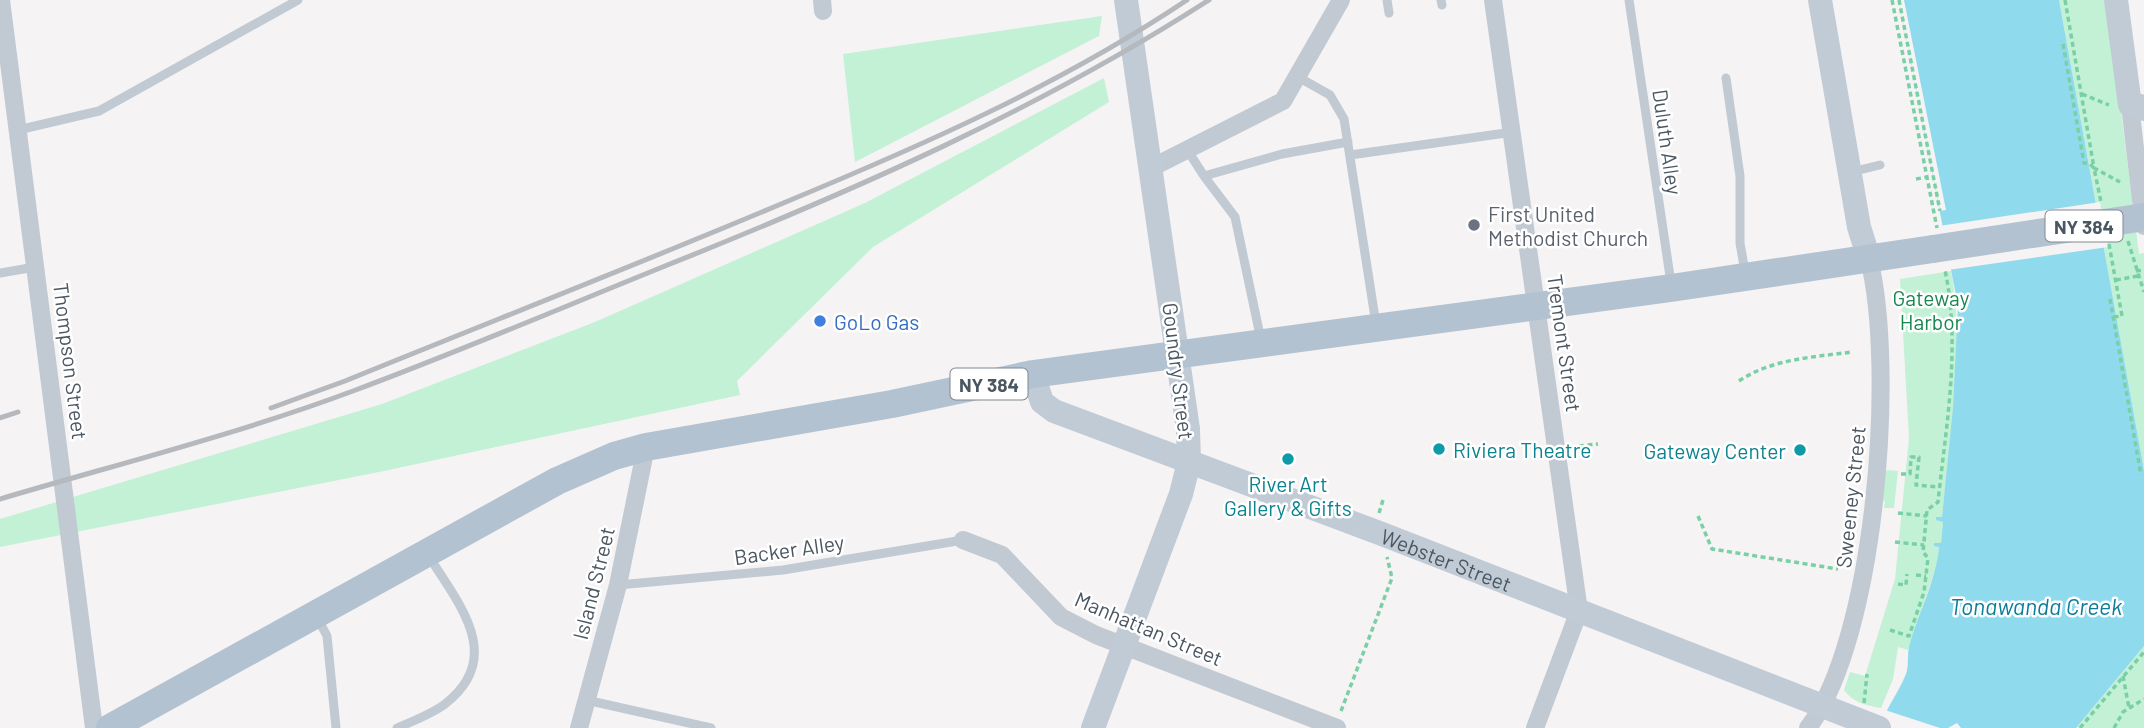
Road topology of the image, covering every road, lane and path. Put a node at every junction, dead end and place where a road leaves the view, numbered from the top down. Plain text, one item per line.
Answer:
1 (1, 0) edge
2 (298, 0) edge
3 (1126, 0) edge
4 (1341, 0) edge
5 (1387, 0) edge
6 (1493, 0) edge
7 (1629, 0) edge
8 (1821, 0) edge
9 (1892, 0) edge
10 (1899, 0) edge
11 (2065, 0) edge
12 (2116, 0) edge
13 (1389, 13) dead end
14 (2063, 44) dead end
15 (1298, 77) junction
16 (1726, 78) dead end
17 (2082, 94) junction
18 (2132, 105) edge
19 (18, 130) junction
20 (1513, 132) junction
21 (1348, 142) junction
22 (1188, 151) junction
23 (1350, 155) junction
24 (2089, 163) dead end
25 (1880, 165) dead end
26 (1151, 168) junction
27 (1849, 173) junction
28 (1204, 176) junction
29 (1927, 177) junction
30 (1916, 179) dead end
31 (2120, 182) dead end
32 (1940, 211) dead end
33 (2144, 217) edge
34 (2144, 227) edge
35 (1939, 250) junction
36 (1869, 259) junction
37 (36, 267) junction
38 (2144, 270) edge
39 (0, 273) edge
40 (1746, 277) junction
41 (2116, 280) dead end
42 (1671, 288) junction
43 (2110, 299) dead end
44 (1536, 306) junction
45 (1940, 323) dead end
46 (1948, 323) dead end
47 (1377, 329) junction
48 (1262, 345) junction
49 (1852, 352) dead end
50 (1178, 356) junction
51 (1033, 374) junction
52 (1739, 381) dead end
53 (1598, 444) dead end
54 (1579, 446) dead end
55 (646, 447) junction
56 (1189, 462) junction
57 (1901, 474) dead end
58 (2141, 474) dead end
59 (1940, 487) junction
60 (1383, 500) dead end
61 (1898, 513) dead end
62 (1378, 515) dead end
63 (1698, 516) dead end
64 (1927, 516) junction
65 (962, 540) joint
66 (1895, 542) dead end
67 (1924, 545) junction
68 (1386, 550) dead end
69 (427, 553) junction
70 (1838, 569) dead end
71 (1907, 574) dead end
72 (1916, 575) dead end
73 (1926, 576) junction
74 (1898, 584) dead end
75 (618, 586) junction
76 (1578, 611) junction
77 (316, 615) junction
78 (1890, 630) dead end
79 (1125, 646) junction
80 (2144, 652) edge
81 (1867, 674) dead end
82 (2123, 676) junction
83 (2144, 699) edge
84 (586, 700) junction
85 (1825, 706) junction
86 (2129, 708) junction
87 (1339, 720) edge
88 (1870, 720) edge
89 (94, 728) edge
90 (110, 728) edge
91 (336, 728) edge
92 (397, 728) edge
93 (579, 728) edge
94 (711, 728) edge
95 (1093, 728) edge
96 (1535, 728) edge
97 (1808, 728) edge
98 (2081, 728) edge
99 (2114, 728) edge

1 - 19 street, Thompson Street
2 - 19 lane
3 - 26 street, Goundry Street
4 - 15 street
5 - 13 lane
6 - 20 street, Tremont Street
7 - 42 lane, Duluth Alley
8 - 27 street
9 - 29 path
10 - 32 path
11 - 17 path
12 - 18 street
14 - 24 path
15 - 21 lane
15 - 22 street
16 - 40 lane
17 - 18 path
17 - 31 path
18 - 34 street
19 - 37 street, Thompson Street
20 - 23 lane
20 - 44 street, Tremont Street
21 - 23 lane
21 - 28 lane
22 - 26 street
22 - 28 lane
23 - 47 lane
25 - 27 lane
26 - 50 street, Goundry Street
27 - 36 street
28 - 48 lane
29 - 30 path
29 - 35 path
33 - 35 main road, NY 384, bridge
35 - 36 main road, NY 384
35 - 59 path
36 - 40 main road, NY 384
36 - 85 street, Sweeney Street
37 - 39 lane
37 - 89 street, Thompson Street
38 - 41 path
40 - 42 main road, NY 384
42 - 44 main road, NY 384
43 - 58 path
44 - 47 main road, NY 384
44 - 76 street, Tremont Street
45 - 46 path
47 - 48 main road, NY 384
48 - 50 main road, NY 384
49 - 52 path
50 - 51 main road, NY 384
50 - 56 street, Goundry Street
51 - 55 main road, NY 384
51 - 56 street, Webster Street
53 - 54 path
55 - 69 main road, NY 384
55 - 75 street, Island Street
56 - 76 street, Webster Street
56 - 79 street, Goundry Street
57 - 59 path
59 - 64 path
60 - 62 path
61 - 64 path
63 - 70 path
64 - 67 path
65 - 75 lane, Backer Alley
65 - 79 street, Manhattan Street
66 - 67 path
67 - 73 path
68 - 87 path
69 - 77 main road, NY 384
69 - 92 lane
71 - 74 path
72 - 73 path
73 - 78 path
75 - 84 street, Island Street
76 - 85 street, Webster Street
76 - 96 street, Tremont Street
77 - 90 main road, NY 384
77 - 91 lane
79 - 87 street, Manhattan Street
79 - 95 street, Goundry Street
80 - 82 path
81 - 88 path
82 - 86 path
82 - 98 path
83 - 86 path
84 - 93 street, Island Street
84 - 94 lane
85 - 88 street, Webster Street
85 - 97 street, Sweeney Street
86 - 99 path

